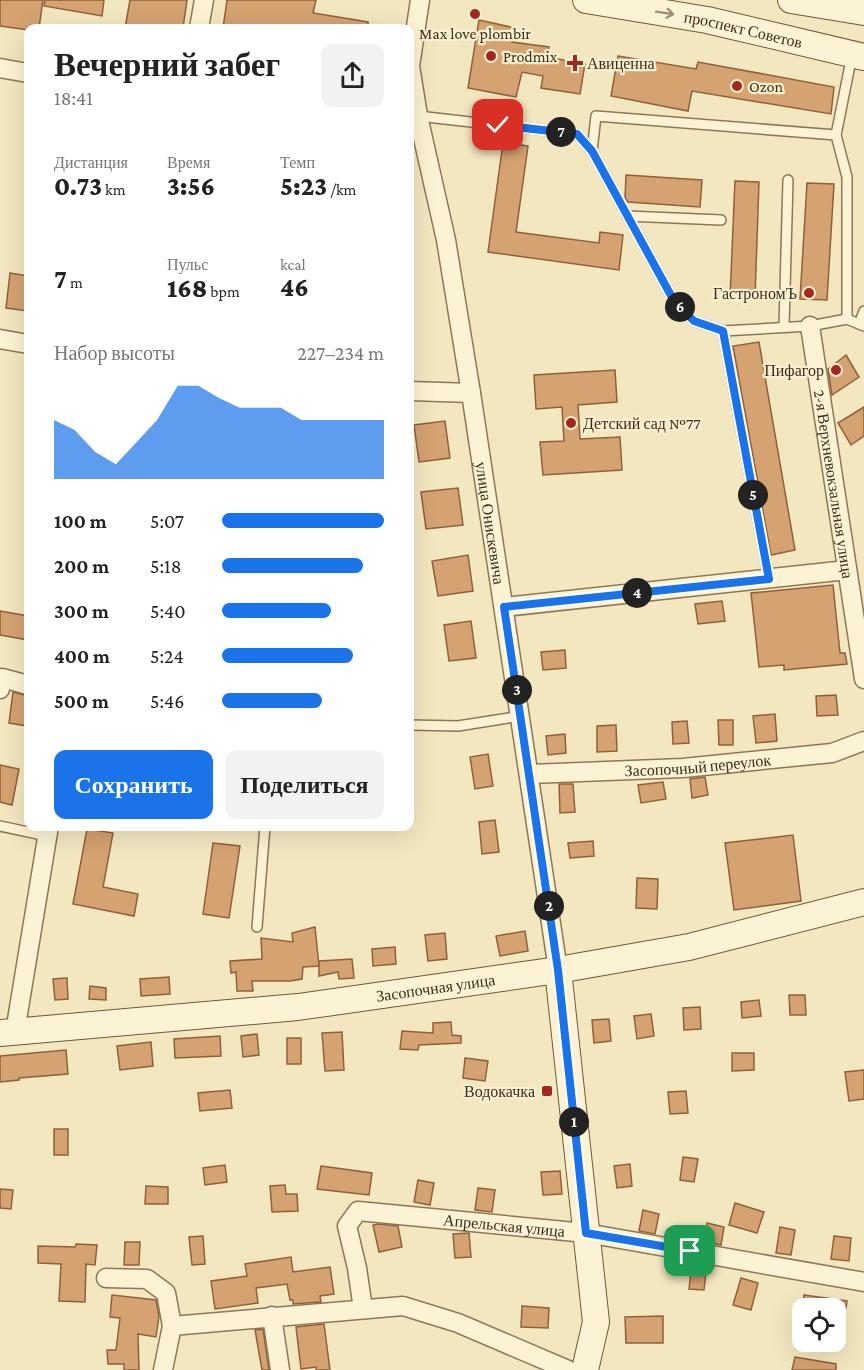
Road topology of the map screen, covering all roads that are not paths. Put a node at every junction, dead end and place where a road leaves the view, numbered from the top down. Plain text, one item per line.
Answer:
1 (204, 0) edge
2 (420, 0) edge
3 (586, 0) edge
4 (791, 0) edge
5 (864, 12) edge
6 (200, 24) edge
7 (414, 41) edge
8 (858, 55) edge
9 (0, 68) edge
10 (24, 72) edge
11 (414, 92) edge
12 (418, 116) junction
13 (836, 135) junction
14 (592, 151) junction
15 (788, 180) dead end
16 (627, 216) junction
17 (721, 220) dead end
18 (864, 310) edge
19 (847, 319) junction
20 (861, 325) edge
21 (784, 326) junction
22 (810, 326) junction
23 (723, 331) junction
24 (0, 339) edge
25 (24, 343) edge
26 (414, 391) edge
27 (471, 393) junction
28 (847, 570) junction
29 (769, 579) junction
30 (504, 607) junction
31 (864, 679) edge
32 (1, 682) edge
33 (24, 684) edge
34 (521, 716) junction
35 (414, 726) edge
36 (864, 741) edge
37 (530, 774) junction
38 (0, 826) edge
39 (24, 828) edge
40 (48, 831) edge
41 (265, 831) edge
42 (864, 902) edge
43 (257, 927) dead end
44 (558, 970) junction
45 (7, 1033) edge
46 (586, 1233) junction
47 (106, 1278) dead end
48 (864, 1282) edge
49 (363, 1309) junction
50 (272, 1316) junction
51 (172, 1326) junction
52 (163, 1370) edge
53 (280, 1370) edge
54 (568, 1370) edge
55 (585, 1370) edge

1 - 6 street
2 - 7 street, улица Онискевича
3 -> 8 street, проспект Советов
4 - 5 street
8 - 13 lane
9 - 10 street
11 - 12 street, улица Онискевича
12 - 14 lane
12 - 27 street, улица Онискевича
13 - 14 lane
13 - 19 lane
14 - 16 lane
15 - 21 lane
16 - 17 lane
16 - 23 lane
18 - 20 lane
19 - 20 lane
19 - 22 lane
21 - 22 lane
21 - 23 lane
22 - 28 street, 2-я Верхневокзальная улица
23 - 29 lane
24 - 25 street
26 - 27 street
27 - 30 street, улица Онискевича
28 - 29 street
28 - 31 street, 2-я Верхневокзальная улица
29 - 30 street
30 - 34 street, улица Онискевича
32 - 33 street
34 - 35 lane
34 - 37 street, улица Онискевича
36 - 37 street, Засопочный переулок
37 - 44 street, улица Онискевича
38 - 39 lane
40 - 45 street
41 - 43 lane
42 - 44 street, Засопочная улица
44 - 45 street, Засопочная улица
44 - 46 street, улица Онискевича
46 - 48 street, Апрельская улица
46 - 49 street, Апрельская улица
46 - 55 street, улица Онискевича
47 - 51 street
49 - 50 street
49 - 54 street
50 - 51 street
50 - 53 street
51 - 52 street

